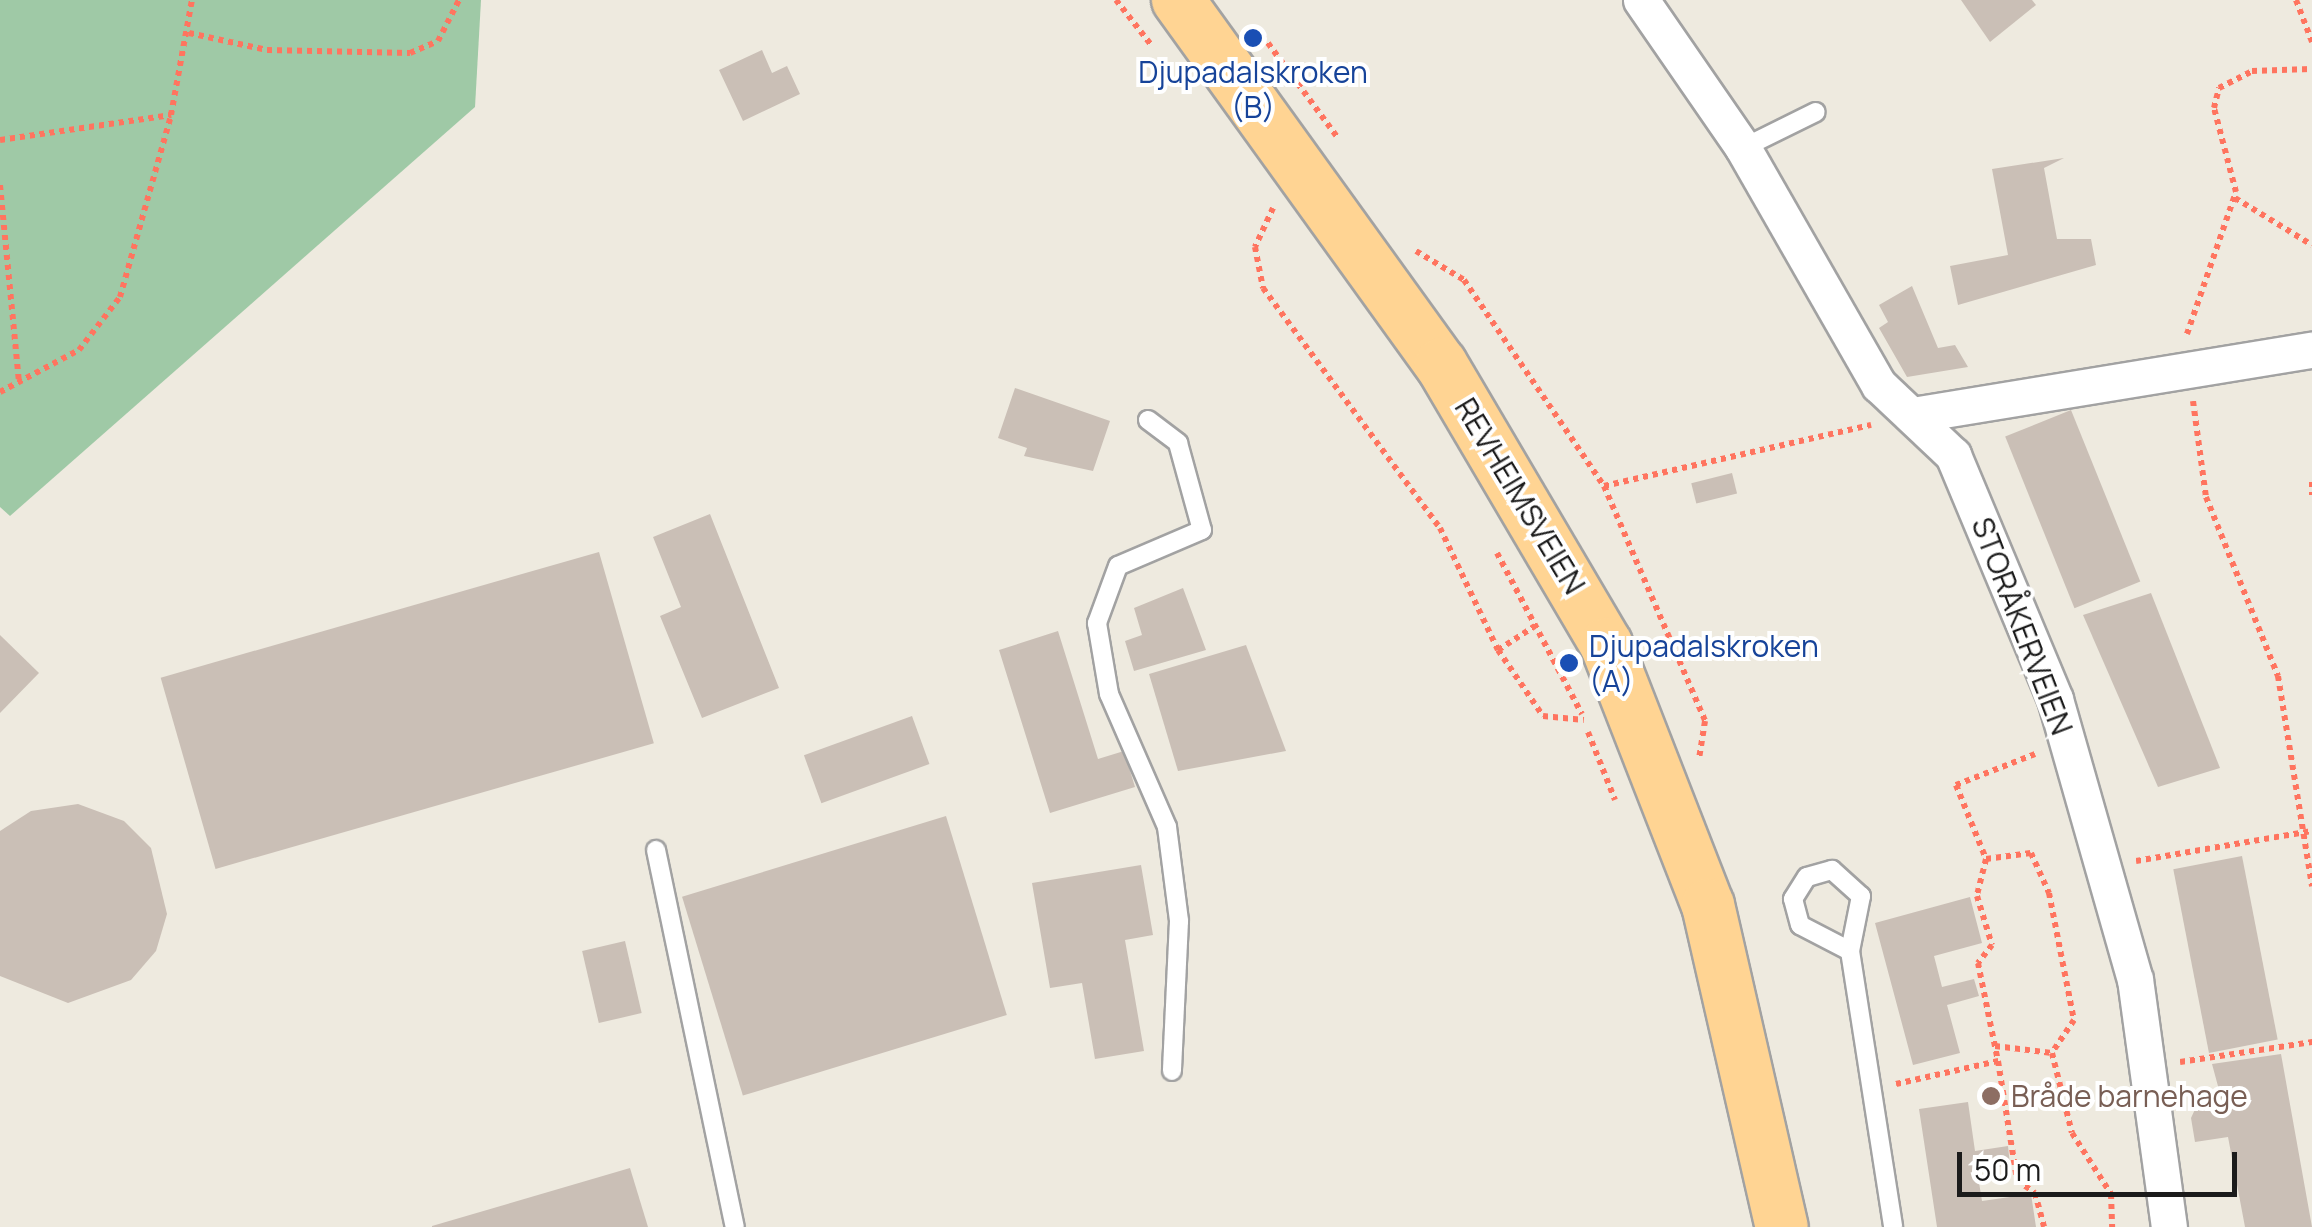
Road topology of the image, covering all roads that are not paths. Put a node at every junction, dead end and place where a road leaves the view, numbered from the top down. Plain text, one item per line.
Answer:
1 (1178, 0) edge
2 (1641, 0) edge
3 (1816, 112) dead end
4 (1743, 148) junction
5 (2312, 350) edge
6 (1914, 416) junction
7 (1148, 420) dead end
8 (656, 850) dead end
9 (1850, 952) junction
10 (1172, 1070) dead end
11 (734, 1227) edge
12 (1782, 1227) edge
13 (1893, 1227) edge
14 (2169, 1227) edge

1 - 12 main road, REVHEIMSVEIEN
2 - 4 street, STORÅKERVEIEN
3 - 4 lane
4 - 6 street, STORÅKERVEIEN
5 - 6 street
6 - 14 street, STORÅKERVEIEN
7 - 10 lane
8 - 11 lane
9 - 9 lane
9 - 13 lane

